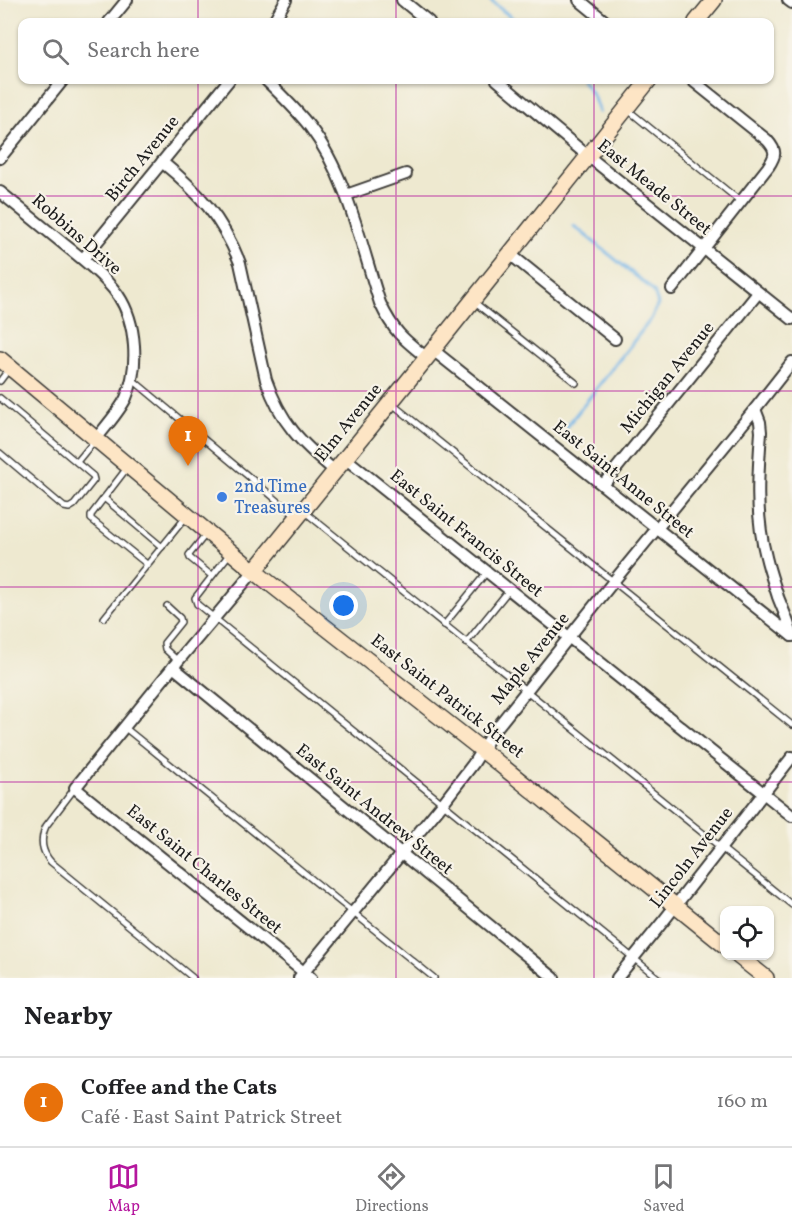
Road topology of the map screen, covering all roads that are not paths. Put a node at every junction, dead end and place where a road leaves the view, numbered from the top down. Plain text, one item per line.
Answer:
1 (128, 0) edge
2 (286, 0) edge
3 (402, 0) edge
4 (579, 0) edge
5 (714, 0) edge
6 (788, 0) edge
7 (792, 3) edge
8 (112, 18) edge
9 (275, 18) edge
10 (424, 18) edge
11 (601, 18) edge
12 (699, 18) edge
13 (60, 84) edge
14 (226, 84) edge
15 (270, 84) edge
16 (502, 84) edge
17 (646, 84) edge
18 (697, 84) edge
19 (626, 109) junction
20 (588, 156) junction
21 (0, 158) edge
22 (162, 162) junction
23 (406, 174) dead end
24 (0, 192) edge
25 (346, 195) junction
26 (741, 202) junction
27 (703, 249) junction
28 (510, 255) junction
29 (83, 259) junction
30 (672, 289) dead end
31 (759, 292) junction
32 (473, 301) junction
33 (792, 319) edge
34 (615, 339) dead end
35 (430, 354) junction
36 (792, 362) edge
37 (5, 363) edge
38 (132, 379) junction
39 (0, 381) edge
40 (576, 383) dead end
41 (0, 398) edge
42 (391, 402) junction
43 (755, 409) junction
44 (96, 439) junction
45 (0, 453) edge
46 (345, 458) junction
47 (77, 462) junction
48 (129, 466) junction
49 (334, 471) junction
50 (603, 485) junction
51 (104, 498) junction
52 (300, 514) junction
53 (187, 515) junction
54 (657, 528) junction
55 (207, 532) junction
56 (162, 547) junction
57 (231, 552) junction
58 (148, 565) junction
59 (254, 571) junction
60 (486, 572) junction
61 (212, 576) junction
62 (614, 582) junction
63 (509, 590) junction
64 (167, 606) dead end
65 (104, 618) dead end
66 (214, 618) junction
67 (444, 625) junction
68 (792, 636) edge
69 (570, 638) junction
70 (466, 642) junction
71 (176, 664) junction
72 (526, 692) junction
73 (792, 725) edge
74 (124, 728) junction
75 (482, 750) junction
76 (792, 757) edge
77 (75, 788) junction
78 (763, 793) junction
79 (443, 803) junction
80 (792, 816) edge
81 (720, 848) junction
82 (402, 854) junction
83 (792, 905) edge
84 (675, 906) junction
85 (353, 913) junction
86 (720, 942) edge
87 (633, 958) junction
88 (743, 960) edge
89 (305, 976) edge
90 (193, 978) edge
91 (434, 978) edge
92 (554, 978) edge
93 (617, 978) edge
94 (658, 978) edge
95 (766, 978) edge

1 - 8 street
2 - 9 street
3 - 10 street
4 - 11 street
5 - 12 main road
6 - 7 street
13 - 21 street
14 - 22 street, Birch Avenue
15 - 25 street, East Saint Anne Street
16 - 20 street, East Meade Street
17 - 19 main road, Elm Avenue
18 - 26 street
19 - 20 main road, Elm Avenue
19 - 26 lane
20 - 27 street, East Meade Street
20 - 28 main road, Elm Avenue
22 - 29 street, Birch Avenue
22 - 49 street
23 - 25 street
24 - 29 street, Robbins Drive
25 - 35 street, East Saint Anne Street
26 - 27 street
27 - 30 street
27 - 31 street, East Meade Street
28 - 32 main road, Elm Avenue
28 - 34 street
29 - 38 street, Robbins Drive
31 - 33 street, East Meade Street
31 - 50 street, Michigan Avenue
32 - 35 main road, Elm Avenue
32 - 40 lane
35 - 42 main road, Elm Avenue
35 - 50 street, East Saint Anne Street
36 - 43 street, Maple Avenue
37 - 39 lane
37 - 44 main road, East Saint Patrick Street
38 - 44 street, Robbins Drive
38 - 52 lane
41 - 47 lane
42 - 46 main road, Elm Avenue
42 - 62 lane
43 - 54 street, Maple Avenue
43 - 68 street
44 - 47 lane
44 - 48 main road, East Saint Patrick Street
45 - 47 lane
46 - 49 main road, Elm Avenue
46 - 60 street, East Saint Francis Street
48 - 51 lane
48 - 53 main road, East Saint Patrick Street
49 - 52 main road, Elm Avenue
50 - 54 street, East Saint Anne Street
51 - 56 lane
51 - 58 lane
52 - 59 main road, Elm Avenue
52 - 67 lane
53 - 55 main road, East Saint Patrick Street
53 - 56 lane
54 - 62 street, Maple Avenue
54 - 68 street, East Saint Anne Street
55 - 57 main road, East Saint Patrick Street
55 - 61 lane
56 - 58 lane
57 - 59 main road, East Saint Patrick Street
57 - 61 lane
58 - 65 lane
59 - 66 street, Elm Avenue
59 - 75 main road, East Saint Patrick Street
60 - 63 street, East Saint Francis Street
60 - 67 lane
61 - 66 lane
62 - 69 street, Maple Avenue
62 - 73 lane
63 - 69 street, East Saint Francis Street
63 - 70 lane
64 - 71 lane
66 - 71 street, Elm Avenue
66 - 79 lane
67 - 70 lane
69 - 72 street, Maple Avenue
69 - 78 street, East Saint Francis Street
70 - 72 lane
71 - 74 street, Elm Avenue
71 - 82 street, East Saint Andrew Street
72 - 75 street, Maple Avenue
72 - 81 lane
74 - 77 street, Elm Avenue
74 - 85 lane
75 - 79 street, Maple Avenue
75 - 84 main road, East Saint Patrick Street
76 - 78 street, Lincoln Avenue
77 - 89 street, East Saint Charles Street
77 - 90 lane
78 - 80 street, East Saint Francis Street
78 - 81 street, Lincoln Avenue
79 - 82 street, Maple Avenue
79 - 87 lane
81 - 83 lane
81 - 84 street, Lincoln Avenue
82 - 85 street, Maple Avenue
82 - 92 street, East Saint Andrew Street
84 - 86 main road, East Saint Patrick Street
84 - 87 street, Lincoln Avenue
85 - 89 street, Maple Avenue
85 - 91 lane
87 - 93 street, Lincoln Avenue
87 - 94 lane
88 - 95 main road

